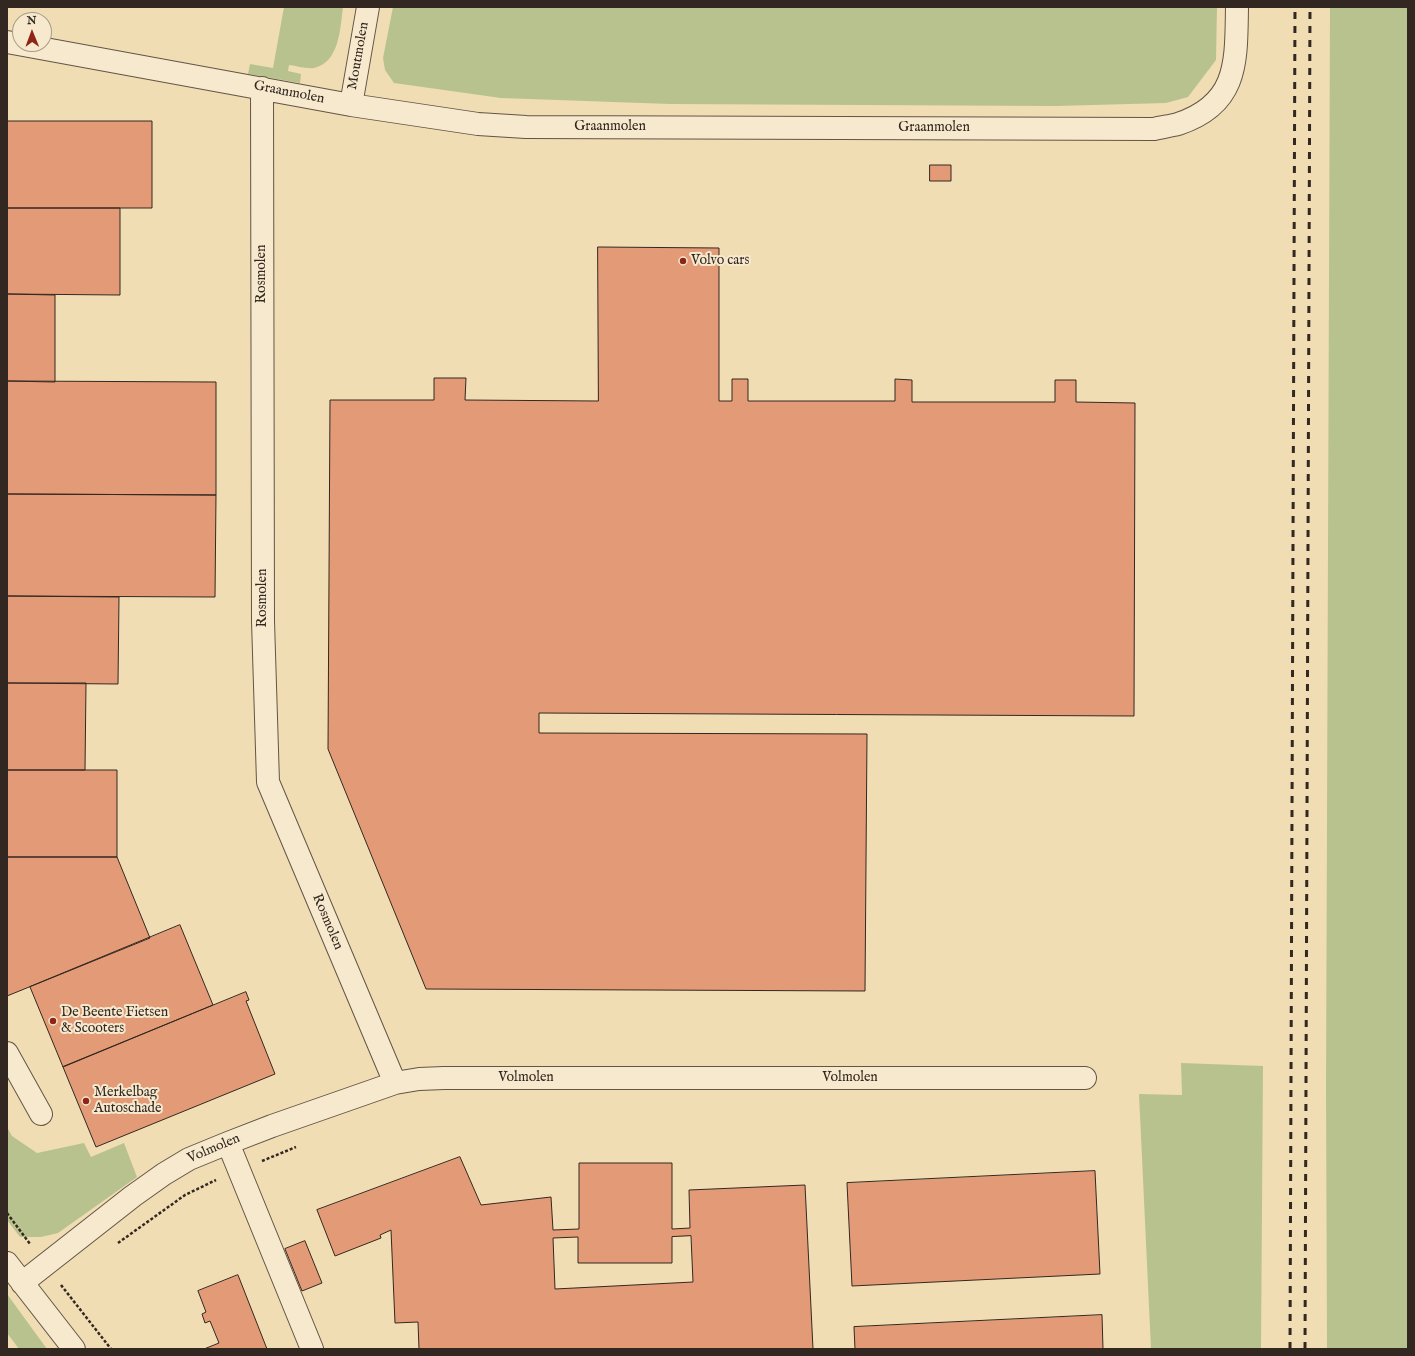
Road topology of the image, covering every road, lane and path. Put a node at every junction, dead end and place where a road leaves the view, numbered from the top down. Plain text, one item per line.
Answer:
1 (368, 7) edge
2 (1237, 7) edge
3 (7, 42) edge
4 (262, 88) junction
5 (351, 105) junction
6 (7, 1053) edge
7 (1085, 1078) dead end
8 (395, 1083) junction
9 (41, 1114) dead end
10 (228, 1143) junction
11 (7, 1263) edge
12 (22, 1283) junction
13 (74, 1349) edge
14 (312, 1349) edge

1 - 5 street, Moutmolen
2 - 5 street, Graanmolen
3 - 4 street, Graanmolen
4 - 5 street, Graanmolen
4 - 8 street, Rosmolen
6 - 9 street
7 - 8 street, Volmolen
8 - 10 street, Volmolen
10 - 12 street, Volmolen
10 - 14 street
11 - 12 street
12 - 13 street

